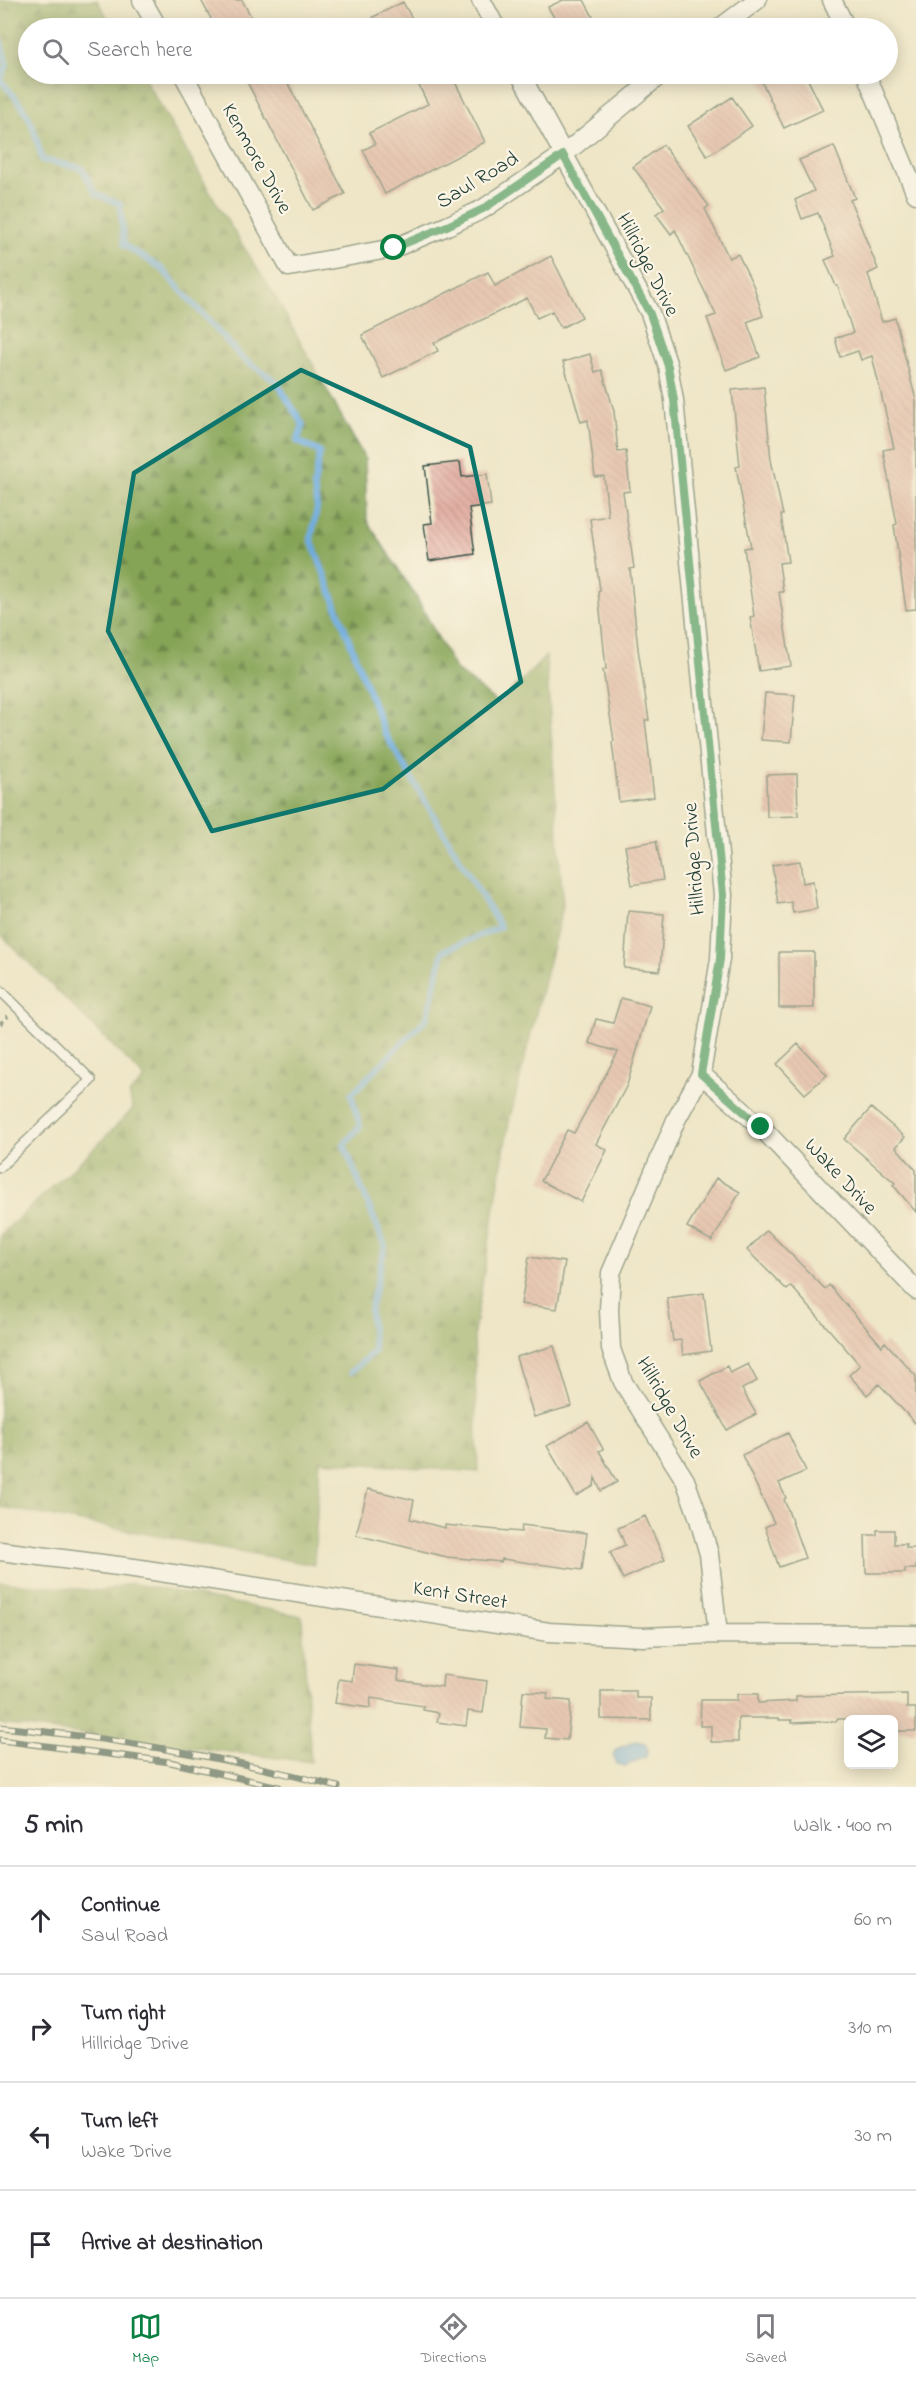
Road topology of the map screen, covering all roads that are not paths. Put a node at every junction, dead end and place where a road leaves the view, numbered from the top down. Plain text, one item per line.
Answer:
1 (142, 0) edge
2 (481, 0) edge
3 (757, 0) edge
4 (832, 0) edge
5 (152, 18) edge
6 (491, 18) edge
7 (733, 18) edge
8 (841, 18) edge
9 (188, 84) edge
10 (525, 84) edge
11 (649, 84) edge
12 (870, 84) edge
13 (563, 155) junction
14 (916, 194) edge
15 (289, 267) joint
16 (0, 990) edge
17 (701, 1074) junction
18 (0, 1167) edge
19 (916, 1290) edge
20 (0, 1551) edge
21 (718, 1634) junction
22 (916, 1635) edge

1 - 5 street
2 - 6 street
3 - 7 street
4 - 8 street
9 - 15 street, Kenmore Drive
10 - 13 street, Hillridge Drive
11 - 13 street, Saul Road
12 - 14 street
13 - 15 street, Saul Road
13 - 17 street, Hillridge Drive
16 - 18 lane
17 - 19 street, Wake Drive
17 - 21 street, Hillridge Drive
20 - 21 street, Kent Street
21 - 22 street, Kent Street

